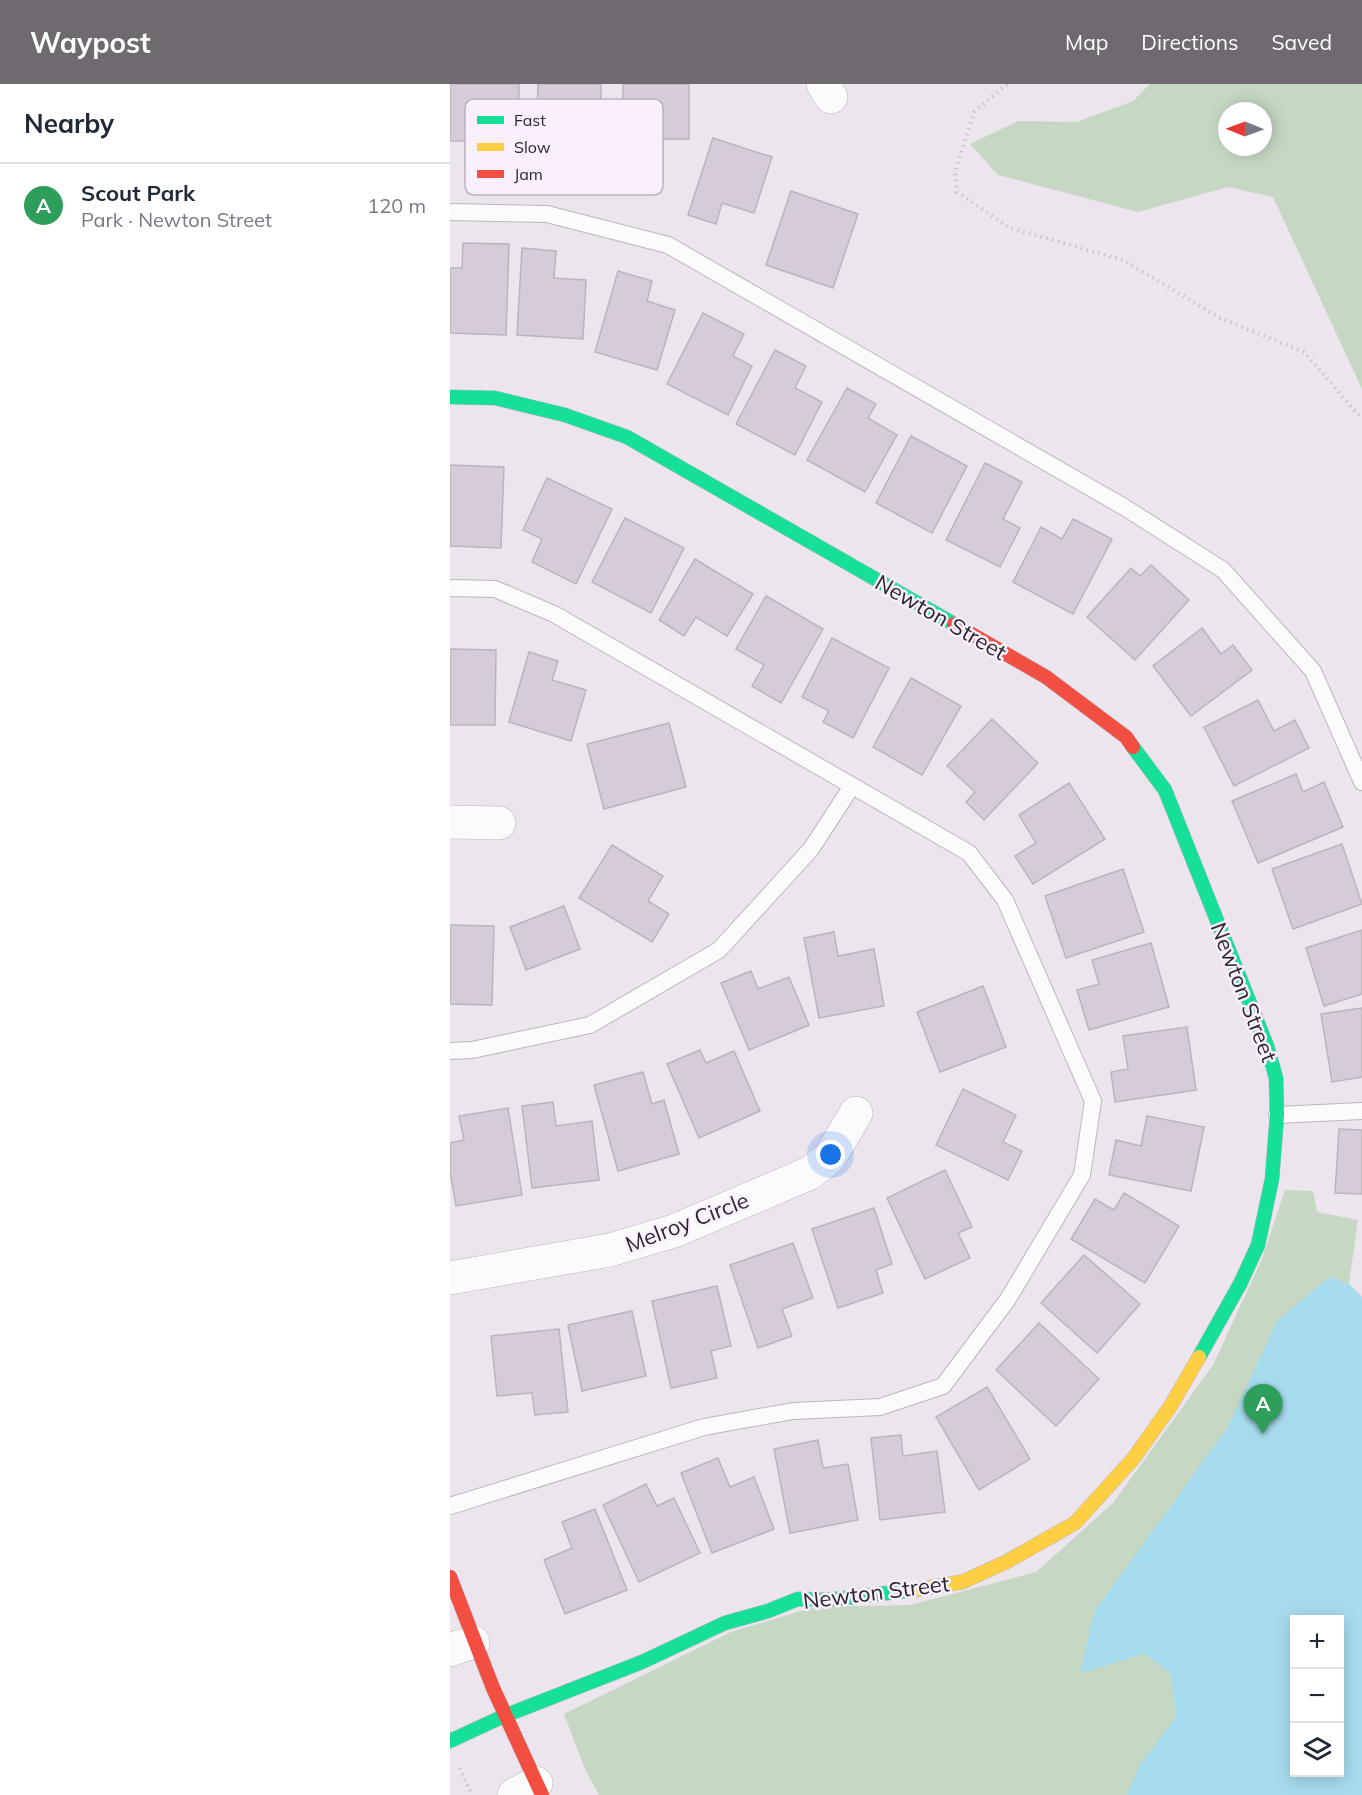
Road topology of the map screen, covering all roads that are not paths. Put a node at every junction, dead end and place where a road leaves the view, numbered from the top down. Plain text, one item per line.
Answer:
1 (450, 212) edge
2 (450, 397) edge
3 (450, 588) edge
4 (1362, 782) edge
5 (852, 786) junction
6 (450, 822) edge
7 (499, 823) dead end
8 (450, 1051) edge
9 (1362, 1111) edge
10 (856, 1113) dead end
11 (1277, 1115) junction
12 (450, 1278) edge
13 (450, 1506) edge
14 (450, 1577) edge
15 (462, 1646) edge
16 (504, 1716) junction
17 (450, 1741) edge
18 (531, 1791) edge

1 - 4 lane
2 - 11 street, Newton Street
3 - 5 lane
5 - 8 lane
5 - 13 lane
6 - 7 street
9 - 11 lane
10 - 12 street, Melroy Circle
11 - 16 street, Newton Street
14 - 15 street
15 - 16 street
16 - 17 street, Newton Street
16 - 18 street

